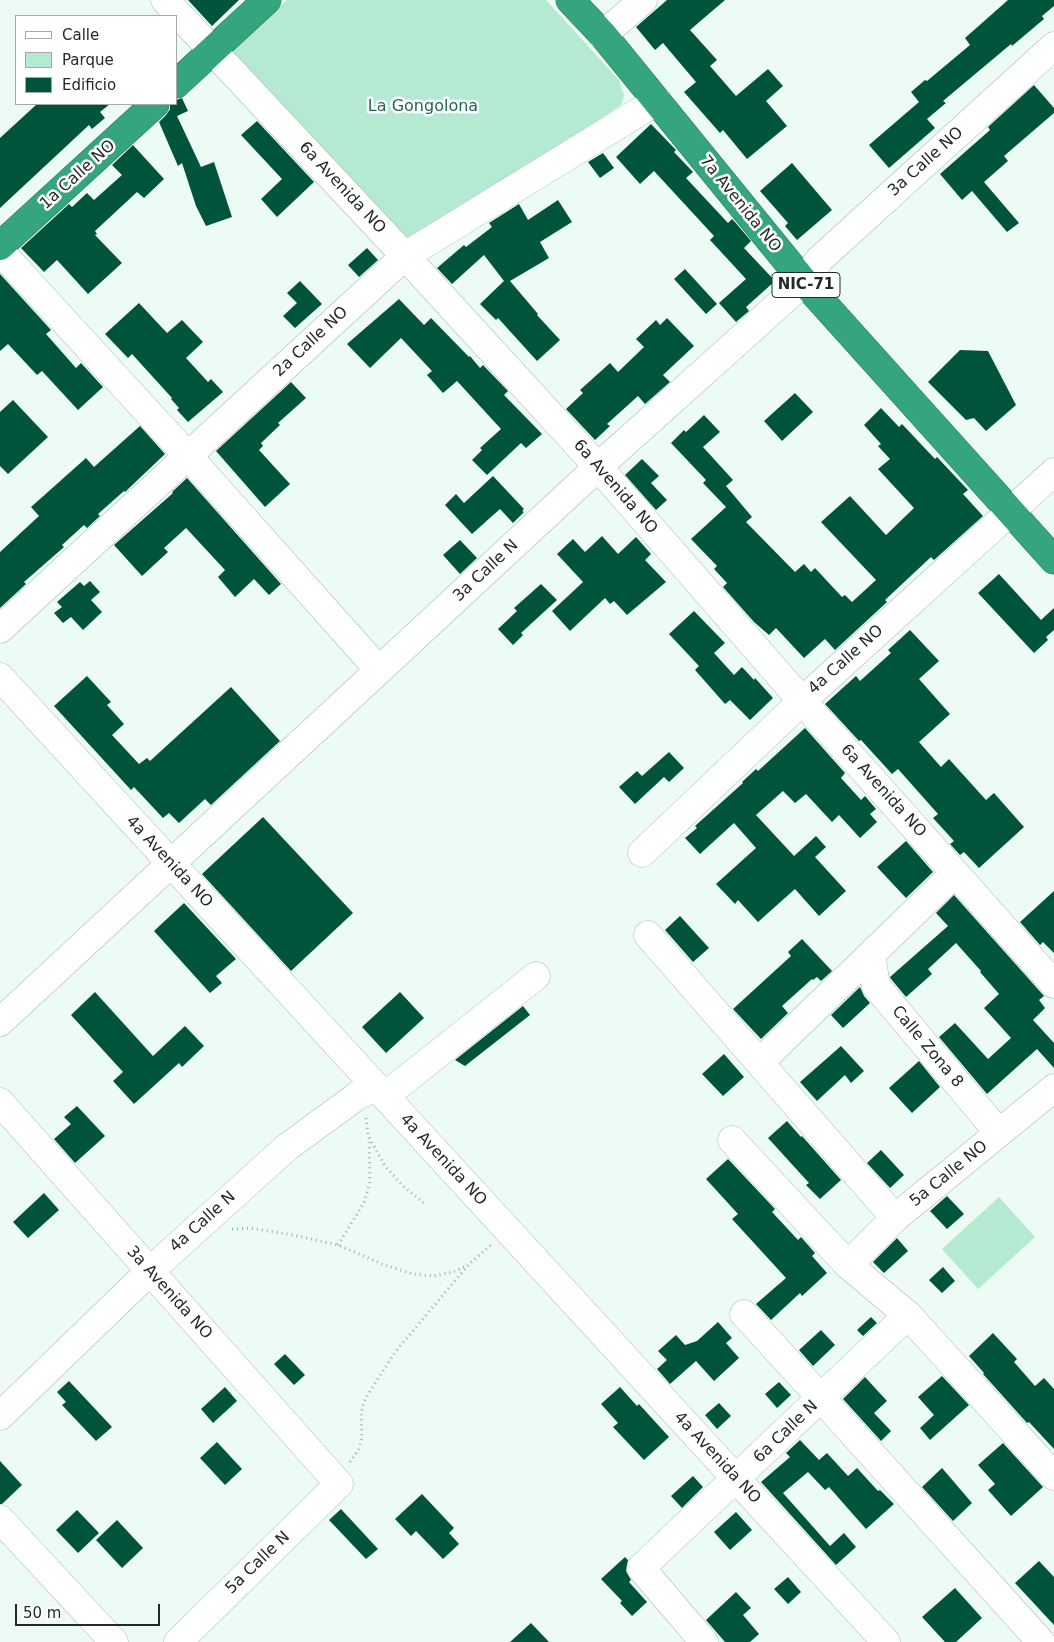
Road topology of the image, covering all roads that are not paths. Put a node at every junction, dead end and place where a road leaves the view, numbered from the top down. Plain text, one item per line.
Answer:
1 (165, 0) edge
2 (267, 0) edge
3 (570, 0) edge
4 (643, 0) edge
5 (603, 35) junction
6 (1054, 46) edge
7 (212, 51) junction
8 (178, 82) edge
9 (657, 101) junction
10 (154, 105) edge
11 (0, 246) edge
12 (0, 251) edge
13 (405, 256) junction
14 (804, 282) junction
15 (188, 456) junction
16 (598, 467) junction
17 (1054, 472) edge
18 (1010, 511) junction
19 (1054, 560) edge
20 (0, 628) edge
21 (379, 670) junction
22 (0, 678) edge
23 (802, 700) junction
24 (642, 853) dead end
25 (171, 864) junction
26 (955, 873) junction
27 (648, 935) dead end
28 (871, 955) junction
29 (536, 976) dead end
30 (1054, 984) edge
31 (0, 1022) edge
32 (760, 1062) junction
33 (1054, 1088) edge
34 (381, 1091) junction
35 (0, 1102) edge
36 (999, 1133) junction
37 (732, 1140) dead end
38 (894, 1218) junction
39 (848, 1265) junction
40 (150, 1271) junction
41 (744, 1314) dead end
42 (908, 1315) junction
43 (821, 1398) junction
44 (0, 1416) edge
45 (1054, 1476) edge
46 (736, 1478) junction
47 (339, 1484) joint
48 (0, 1519) edge
49 (114, 1642) edge
50 (178, 1642) edge
51 (704, 1642) edge
52 (886, 1642) edge
53 (1041, 1642) edge

1 - 7 street, 6a Avenida NO
2 - 7 highway
3 - 5 highway, 7a Avenida NO / NIC-71
4 - 5 street
5 - 9 highway, 7a Avenida NO / NIC-71
6 - 14 street, 3a Calle NO
7 - 8 highway
7 - 13 street, 6a Avenida NO
9 - 13 street, 2a Calle NO
9 - 14 highway, 7a Avenida NO / NIC-71
10 - 11 highway, 1a Calle NO
12 - 15 street
13 - 15 street, 2a Calle NO
13 - 16 street, 6a Avenida NO
14 - 16 street, 3a Calle N
14 - 18 highway, 7a Avenida NO / NIC-71
15 - 20 street, 2a Calle NO
15 - 21 street
16 - 21 street, 3a Calle N
16 - 23 street, 6a Avenida NO
17 - 18 street, 4a Calle NO
18 - 19 highway, 7a Avenida NO / NIC-71
18 - 23 street, 4a Calle NO
21 - 25 street, 3a Calle N
22 - 25 street, 4a Avenida NO
23 - 24 street, 4a Calle NO
23 - 26 street, 6a Avenida NO
25 - 31 street, 3a Calle N
25 - 34 street, 4a Avenida NO
26 - 28 street
26 - 30 street, 6a Avenida NO
27 - 32 street
28 - 32 street
28 - 36 street, Calle Zona 8
29 - 34 street, 4a Calle N
32 - 38 street
33 - 36 street, 5a Calle NO
34 - 40 street, 4a Calle N
34 - 46 street, 4a Avenida NO
35 - 40 street, 3a Avenida NO
36 - 38 street, 5a Calle NO
37 - 39 street
38 - 39 street, 5a Calle NO
39 - 42 street
40 - 44 street, 4a Calle N
40 - 47 street, 3a Avenida NO
41 - 43 street
42 - 43 street, 6a Calle N
42 - 45 street
43 - 46 street, 6a Calle N
43 - 53 street
46 - 51 street, 6a Calle N
46 - 52 street, 4a Avenida NO
47 - 50 street, 5a Calle N
48 - 49 street

